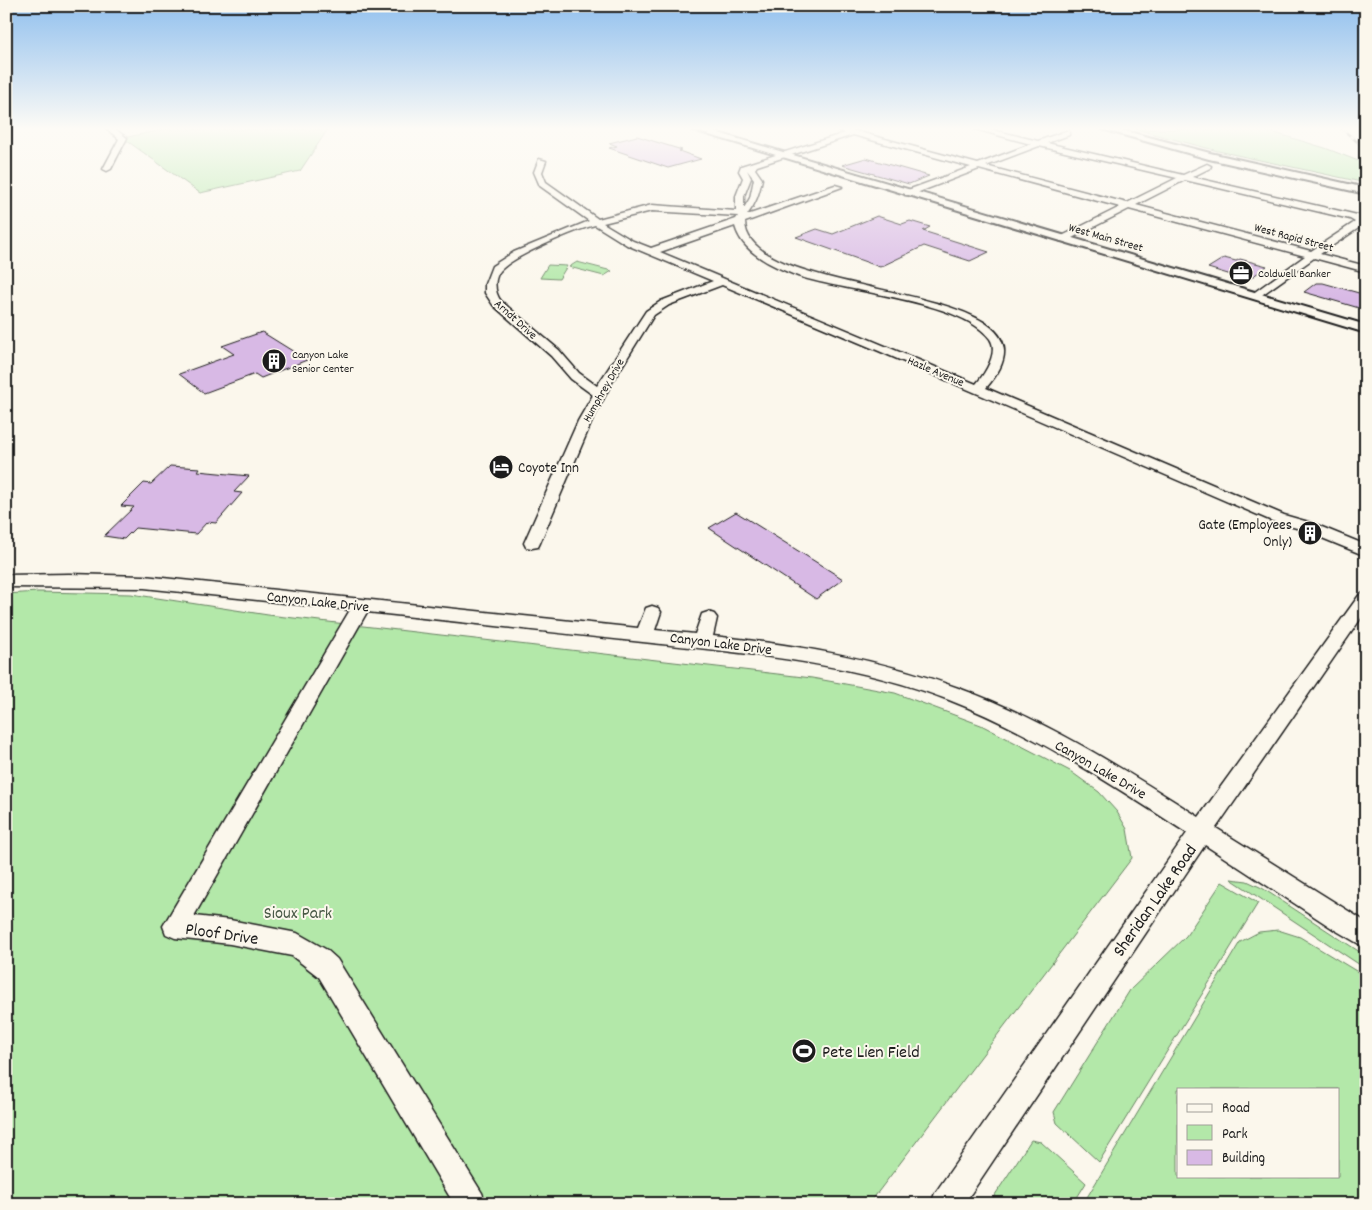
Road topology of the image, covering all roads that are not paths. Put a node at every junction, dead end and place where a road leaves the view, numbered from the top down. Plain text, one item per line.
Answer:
1 (546, 185) edge
2 (743, 185) edge
3 (757, 185) edge
4 (883, 185) edge
5 (928, 185) edge
6 (1051, 185) edge
7 (1169, 185) edge
8 (1216, 185) edge
9 (1338, 185) edge
10 (838, 187) dead end
11 (1366, 192) edge
12 (908, 193) junction
13 (1129, 206) junction
14 (741, 217) junction
15 (1354, 218) junction
16 (1366, 220) edge
17 (595, 222) junction
18 (1063, 239) junction
19 (650, 252) junction
20 (1313, 255) junction
21 (1366, 269) edge
22 (721, 282) junction
23 (1256, 296) junction
24 (1366, 329) edge
25 (978, 389) junction
26 (600, 394) junction
27 (1278, 518) junction
28 (532, 543) dead end
29 (1366, 551) edge
30 (1366, 561) edge
31 (6, 581) edge
32 (1366, 598) edge
33 (362, 606) junction
34 (652, 612) dead end
35 (708, 618) dead end
36 (645, 635) junction
37 (703, 641) junction
38 (1202, 830) junction
39 (1366, 936) edge
40 (471, 1204) edge
41 (946, 1204) edge

1 - 17 street, Hazle Avenue
2 - 14 street
3 - 14 street
4 - 12 main road, West Main Street
5 - 12 street
6 - 13 street, West Rapid Street
7 - 13 street
8 - 15 street
9 - 11 main road
10 - 14 street
12 - 18 main road, West Main Street
13 - 18 street
13 - 20 street, West Rapid Street
14 - 17 street, Arndt Drive
14 - 19 street
14 - 25 street
15 - 16 street
15 - 20 street
17 - 19 street, Hazle Avenue
17 - 26 street, Arndt Drive
18 - 23 main road, West Main Street
19 - 22 street, Hazle Avenue
20 - 21 street, West Rapid Street
20 - 23 street
22 - 25 street, Hazle Avenue
22 - 26 street, Humphrey Drive
23 - 24 main road, West Main Street
25 - 27 street, Hazle Avenue
26 - 28 street, Humphrey Drive
27 - 29 street, Hazle Avenue
27 - 30 street, Hazle Avenue
31 - 33 street, Canyon Lake Drive
32 - 38 street, Sheridan Lake Road
33 - 36 street, Canyon Lake Drive
33 - 40 street, Ploof Drive
34 - 36 street
35 - 37 street
36 - 37 street, Canyon Lake Drive
37 - 38 street, Canyon Lake Drive
38 - 39 street, Canyon Lake Drive
38 - 41 street, Sheridan Lake Road

